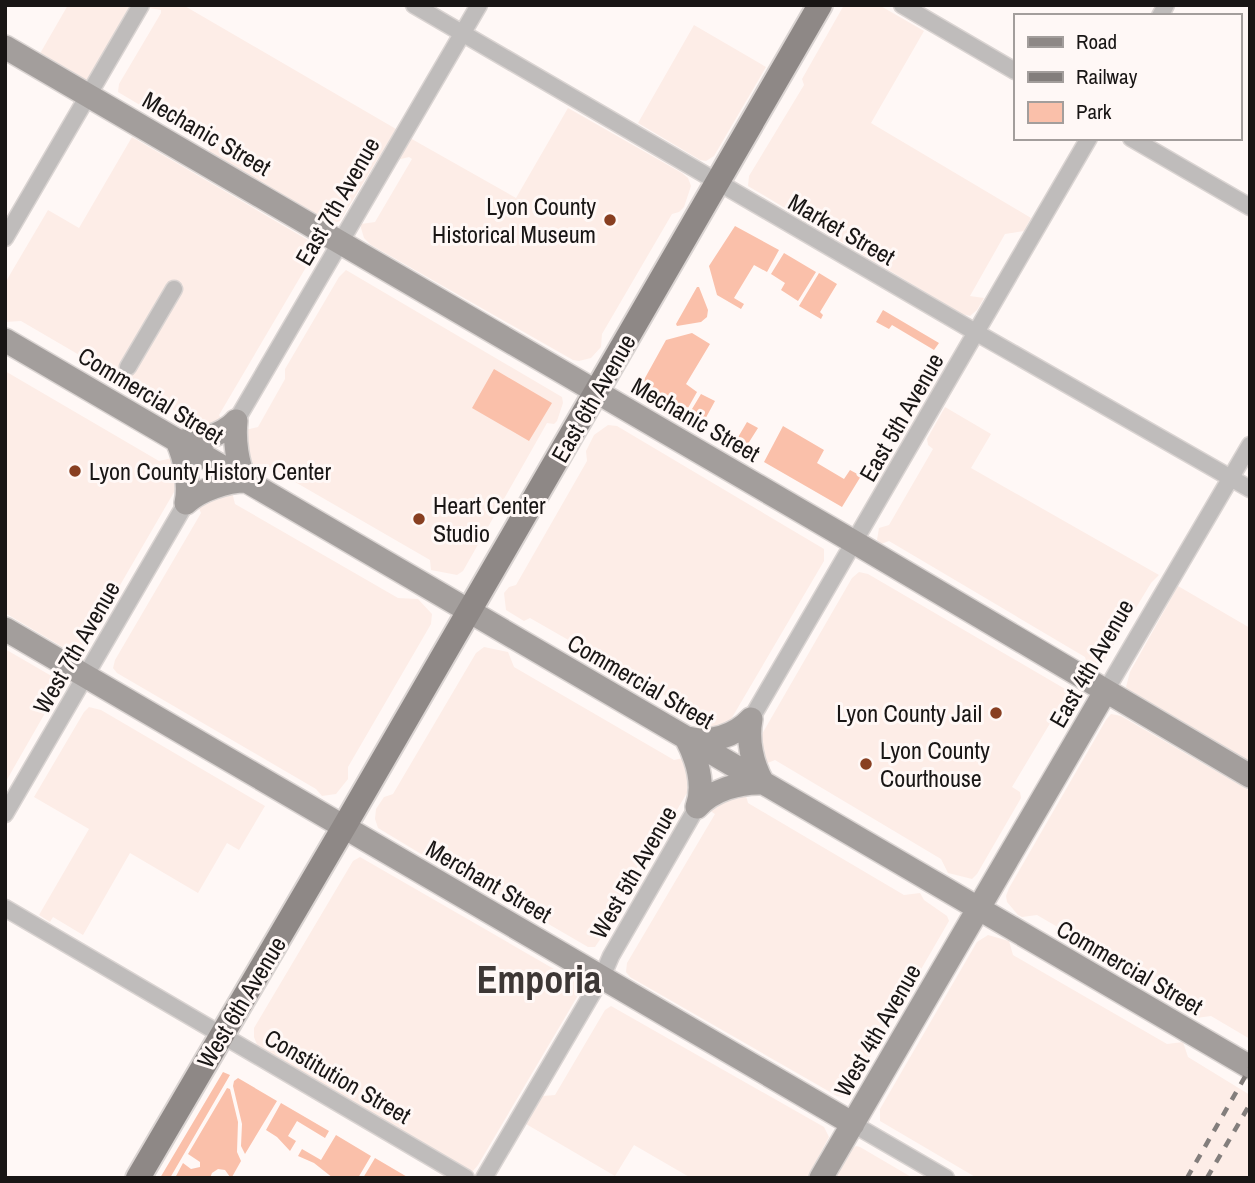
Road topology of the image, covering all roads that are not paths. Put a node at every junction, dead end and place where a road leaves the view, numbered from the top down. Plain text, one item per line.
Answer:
1 (141, 5) edge
2 (414, 5) edge
3 (479, 5) edge
4 (820, 5) edge
5 (902, 5) edge
6 (462, 34) junction
7 (5, 47) edge
8 (1014, 70) edge
9 (89, 94) junction
10 (1088, 140) edge
11 (1134, 140) edge
12 (717, 183) junction
13 (1250, 207) edge
14 (5, 238) edge
15 (340, 241) junction
16 (174, 289) dead end
17 (976, 333) junction
18 (5, 340) edge
19 (128, 368) dead end
20 (597, 391) junction
21 (236, 421) junction
22 (177, 441) junction
23 (1250, 444) edge
24 (1231, 478) junction
25 (246, 481) junction
26 (1250, 489) edge
27 (186, 503) junction
28 (855, 542) junction
29 (469, 611) junction
30 (5, 629) edge
31 (86, 676) junction
32 (1105, 692) junction
33 (751, 719) junction
34 (686, 738) junction
35 (1250, 776) edge
36 (762, 783) junction
37 (697, 807) junction
38 (5, 814) edge
39 (344, 827) junction
40 (5, 908) edge
41 (978, 909) junction
42 (602, 977) junction
43 (221, 1035) junction
44 (1250, 1068) edge
45 (853, 1124) junction
46 (138, 1178) edge
47 (466, 1178) edge
48 (484, 1178) edge
49 (821, 1178) edge
50 (946, 1178) edge

1 - 9 street
2 - 6 street, Market Street
3 - 6 street, East 7th Avenue
4 - 12 main road, East 6th Avenue
5 - 8 street
6 - 12 street, Market Street
6 - 15 street, East 7th Avenue
7 - 9 street, Mechanic Street
9 - 14 street
9 - 15 street, Mechanic Street
10 - 17 street, East 5th Avenue
11 - 13 street
12 - 17 street, Market Street
12 - 20 main road, East 6th Avenue
15 - 20 street, Mechanic Street
15 - 21 street, East 7th Avenue
16 - 19 street
17 - 24 street, Market Street
17 - 28 street, East 5th Avenue
18 - 22 street, Commercial Street
20 - 28 street, Mechanic Street
20 - 29 main road, East 6th Avenue
21 - 22 street
21 - 25 street
22 - 25 street, Commercial Street
22 - 27 street
23 - 24 street, East 4th Avenue
24 - 26 street, Market Street
24 - 32 street, East 4th Avenue
25 - 27 street
25 - 29 street, Commercial Street
27 - 31 street, West 7th Avenue
28 - 32 street, Mechanic Street
28 - 33 street, East 5th Avenue
29 - 34 street, Commercial Street
29 - 39 main road, East 6th Avenue
30 - 31 street, Merchant Street
31 - 38 street, West 7th Avenue
31 - 39 street, Merchant Street
32 - 35 street, Mechanic Street
32 - 41 street, East 4th Avenue
33 - 34 street
33 - 36 street
34 - 36 street, Commercial Street
34 - 37 street
36 - 37 street
36 - 41 street, Commercial Street
37 - 42 street, West 5th Avenue
39 - 42 street, Merchant Street
39 - 43 main road, West 6th Avenue
40 - 43 street, Constitution Street
41 - 44 street, Commercial Street
41 - 45 street, West 4th Avenue
42 - 45 street, Merchant Street
42 - 48 street, West 5th Avenue
43 - 46 main road, West 6th Avenue
43 - 47 street, Constitution Street
45 - 49 street, West 4th Avenue
45 - 50 street, Merchant Street

